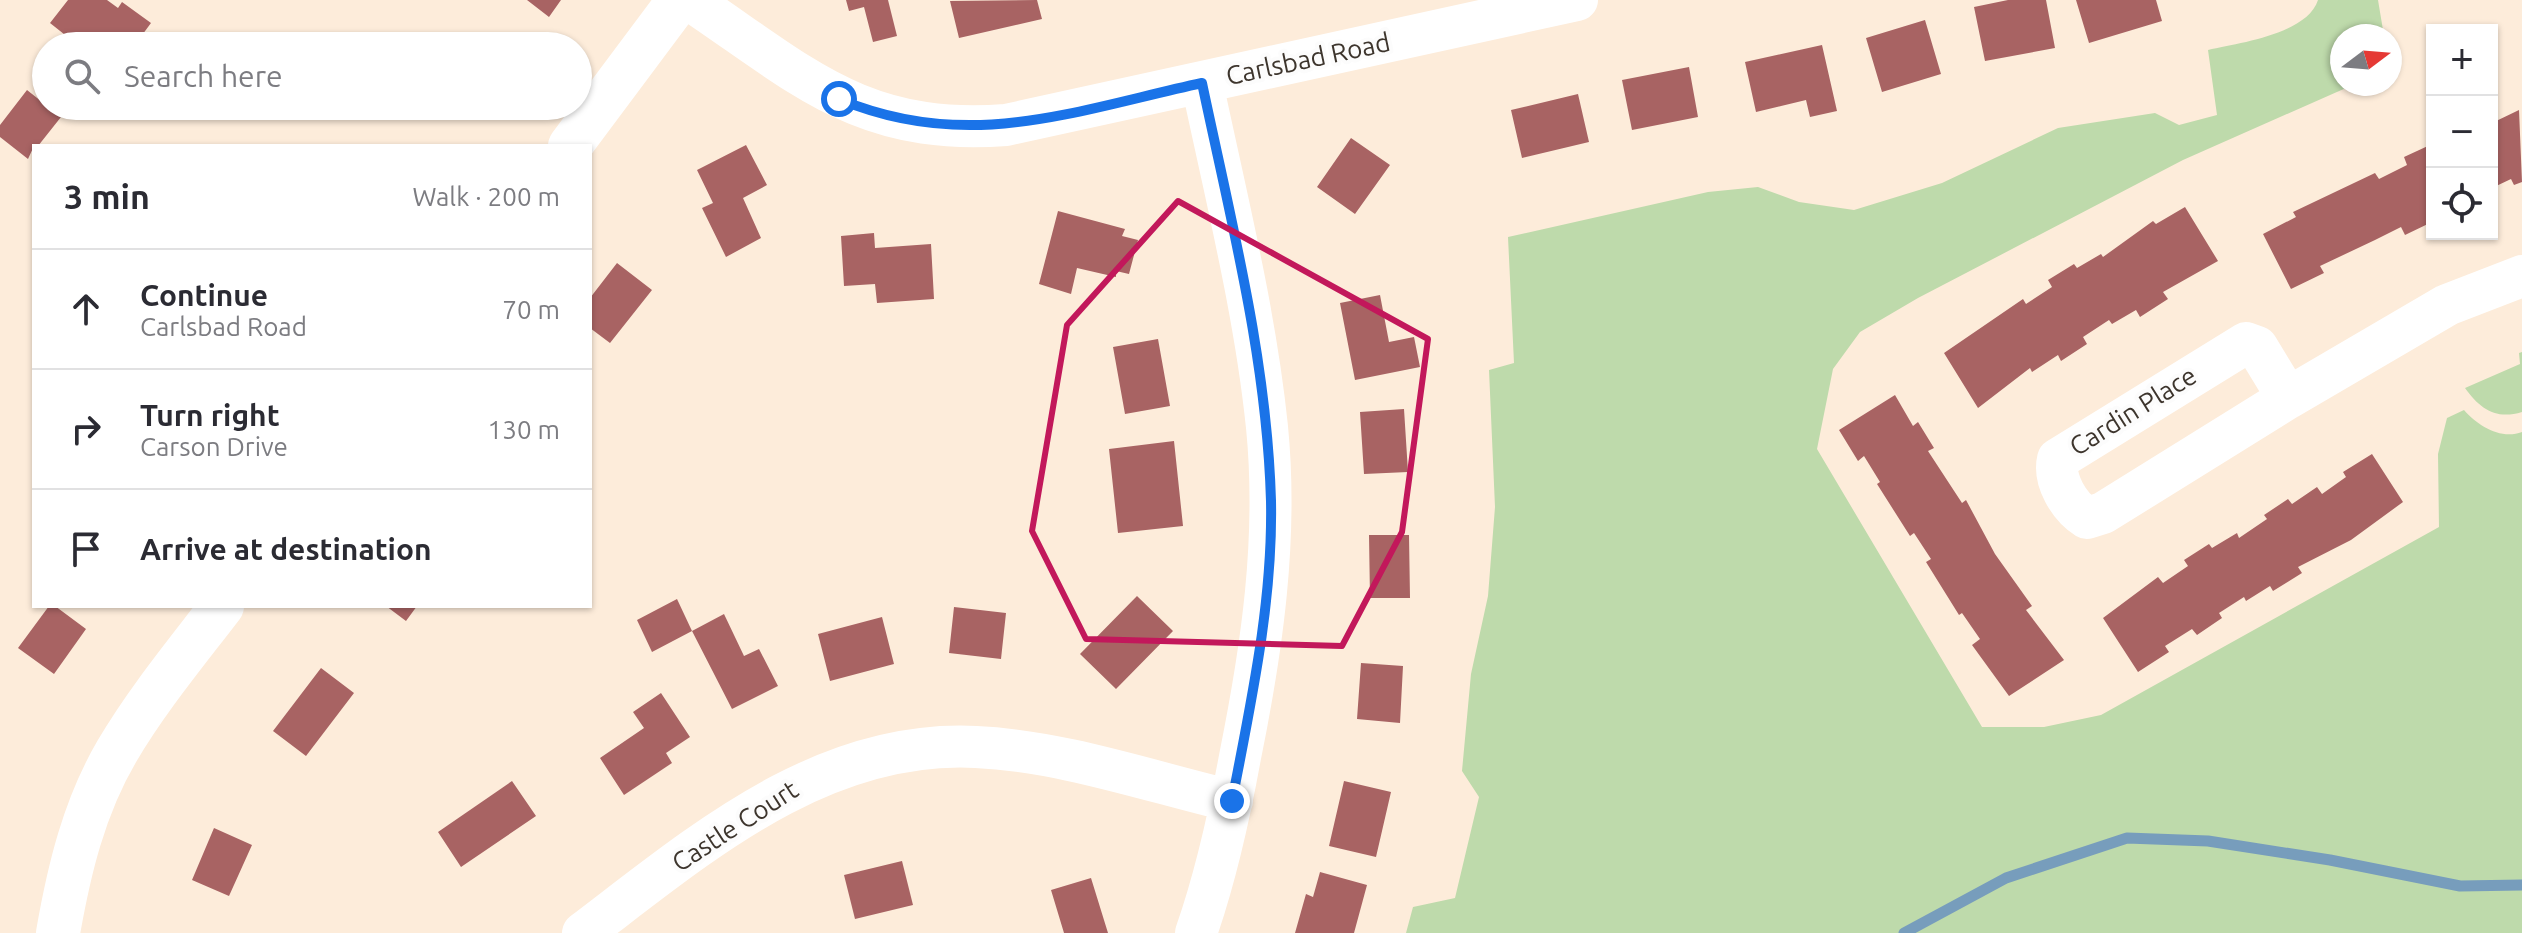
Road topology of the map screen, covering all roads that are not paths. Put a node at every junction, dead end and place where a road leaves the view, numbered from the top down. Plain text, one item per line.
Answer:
1 (679, 0) edge
2 (690, 0) edge
3 (1577, 0) edge
4 (1202, 83) junction
5 (592, 117) edge
6 (589, 120) edge
7 (571, 144) edge
8 (2522, 276) edge
9 (2288, 398) junction
10 (221, 608) edge
11 (1232, 801) junction
12 (58, 933) edge
13 (583, 933) edge
14 (1196, 933) edge

1 - 5 street
2 - 4 street, Carlsbad Road
3 - 4 street, Carlsbad Road
4 - 11 street
6 - 7 street
8 - 9 street, Cardin Place
9 - 9 street, Cardin Place
10 - 12 street
11 - 13 street, Castle Court
11 - 14 street

